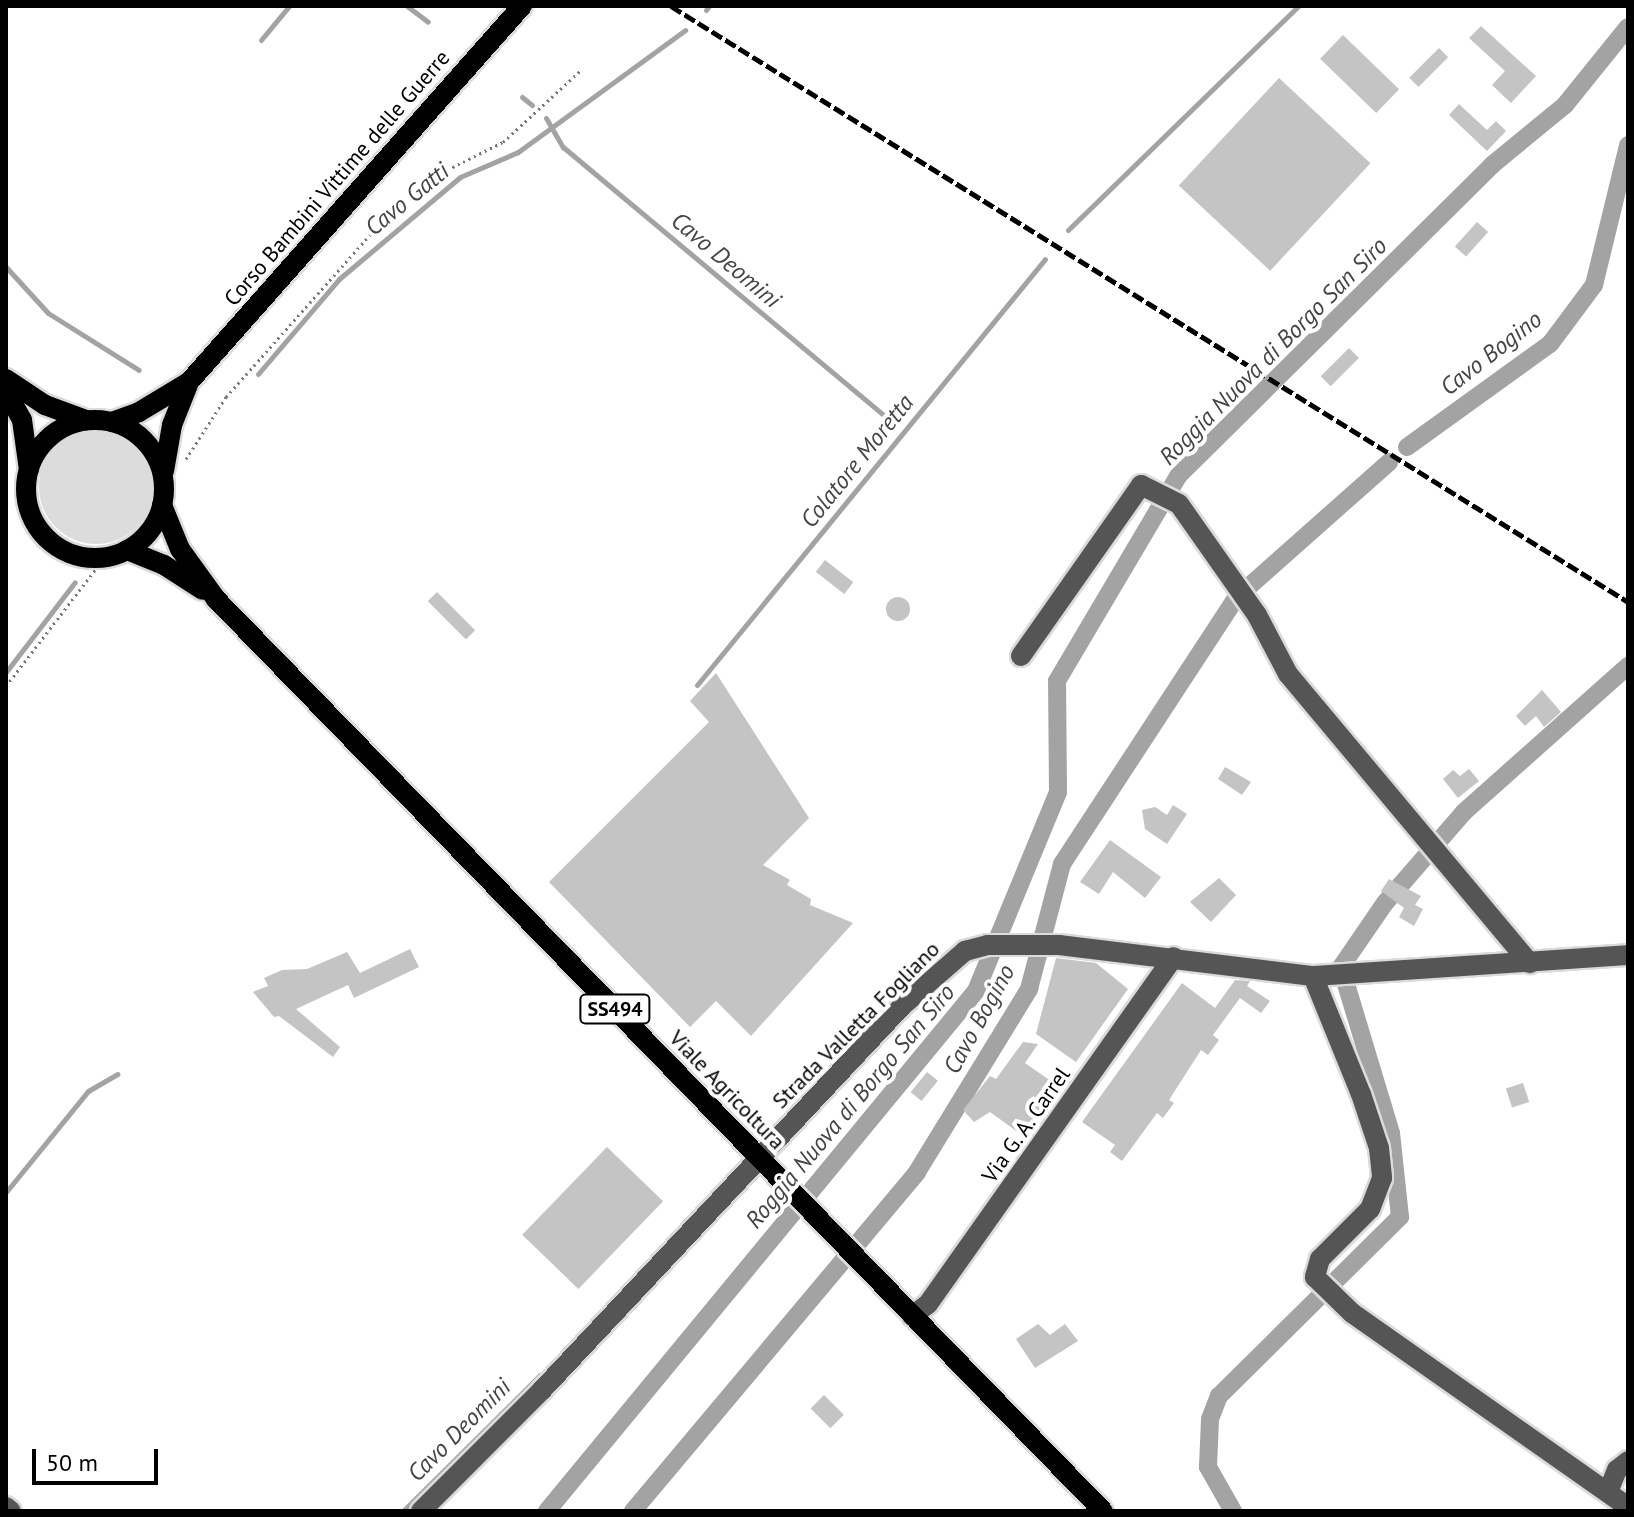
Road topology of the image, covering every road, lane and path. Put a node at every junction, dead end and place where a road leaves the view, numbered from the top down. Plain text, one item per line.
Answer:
1 (522, 6) edge
2 (580, 71) dead end
3 (6, 379) edge
4 (189, 382) junction
5 (6, 391) edge
6 (86, 420) junction
7 (112, 422) junction
8 (29, 471) junction
9 (163, 479) junction
10 (162, 505) junction
11 (127, 550) junction
12 (105, 557) junction
13 (216, 599) junction
14 (1021, 656) dead end
15 (6, 686) edge
16 (1628, 955) edge
17 (1174, 957) junction
18 (1530, 963) junction
19 (1320, 975) junction
20 (759, 1157) junction
21 (912, 1316) junction
22 (1628, 1461) edge
23 (1608, 1492) junction
24 (6, 1507) edge
25 (1628, 1507) edge
26 (11, 1511) edge
27 (421, 1511) edge
28 (1103, 1511) edge

1 - 4 main road, Corso Bambini Vittime delle Guerre
2 - 9 path
3 - 6 main road, Viale Agricoltura
4 - 7 main road, Corso Bambini Vittime delle Guerre
4 - 9 main road, Corso Bambini Vittime delle Guerre
5 - 8 main road
6 - 7 main road, Viale Agricoltura
6 - 8 main road, Viale Agricoltura
7 - 9 main road, Viale Agricoltura
8 - 12 main road
9 - 10 main road, Viale Agricoltura
10 - 11 main road
10 - 13 main road, Viale Agricoltura / SS494
11 - 12 main road
11 - 13 main road, Viale Agricoltura / SS494
12 - 15 path
13 - 20 main road, Viale Agricoltura / SS494
14 - 18 street
16 - 18 street, Strada Valletta Fogliano
17 - 19 street, Strada Valletta Fogliano
17 - 20 street, Strada Valletta Fogliano
17 - 21 street, Via G. A. Carrel
18 - 19 street, Strada Valletta Fogliano
19 - 23 street
20 - 21 main road, Viale Agricoltura / SS494
20 - 27 street, Strada Valletta Fogliano
21 - 28 main road, Viale Agricoltura / SS494
22 - 23 street
23 - 25 street
24 - 26 street

